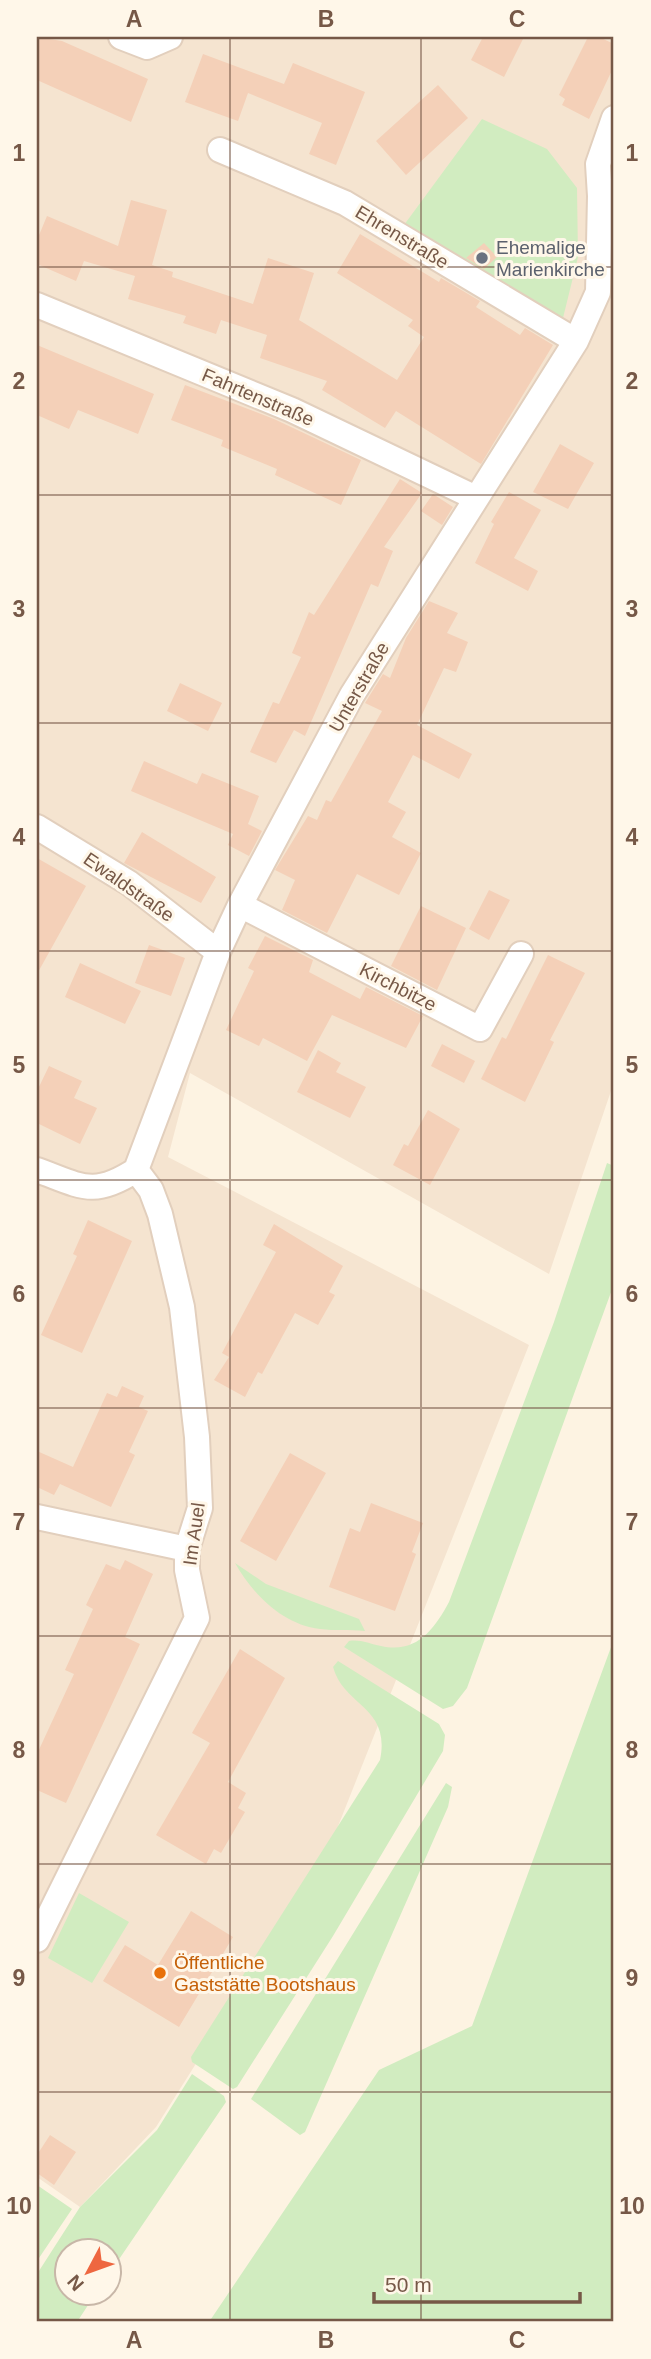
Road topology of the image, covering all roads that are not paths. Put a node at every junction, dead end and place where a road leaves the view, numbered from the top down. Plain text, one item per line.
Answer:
1 (121, 37) edge
2 (170, 37) edge
3 (614, 118) edge
4 (220, 150) dead end
5 (37, 306) edge
6 (576, 341) junction
7 (476, 498) junction
8 (37, 827) edge
9 (240, 905) junction
10 (218, 952) junction
11 (521, 954) dead end
12 (37, 1170) edge
13 (135, 1170) junction
14 (37, 1517) edge
15 (187, 1549) junction
16 (43, 1913) edge
17 (37, 1940) edge

1 - 2 street
3 - 6 street, Unterstraße
4 - 6 street, Ehrenstraße
5 - 7 street, Fahrtenstraße
6 - 7 street, Unterstraße
7 - 9 street, Unterstraße
8 - 10 street, Ewaldstraße
9 - 10 street, Unterstraße
9 - 11 street, Kirchbitze
10 - 13 street, Unterstraße
12 - 13 street
13 - 15 street, Im Auel
14 - 15 street
15 - 16 street, Im Auel
16 - 17 street, Im Auel

